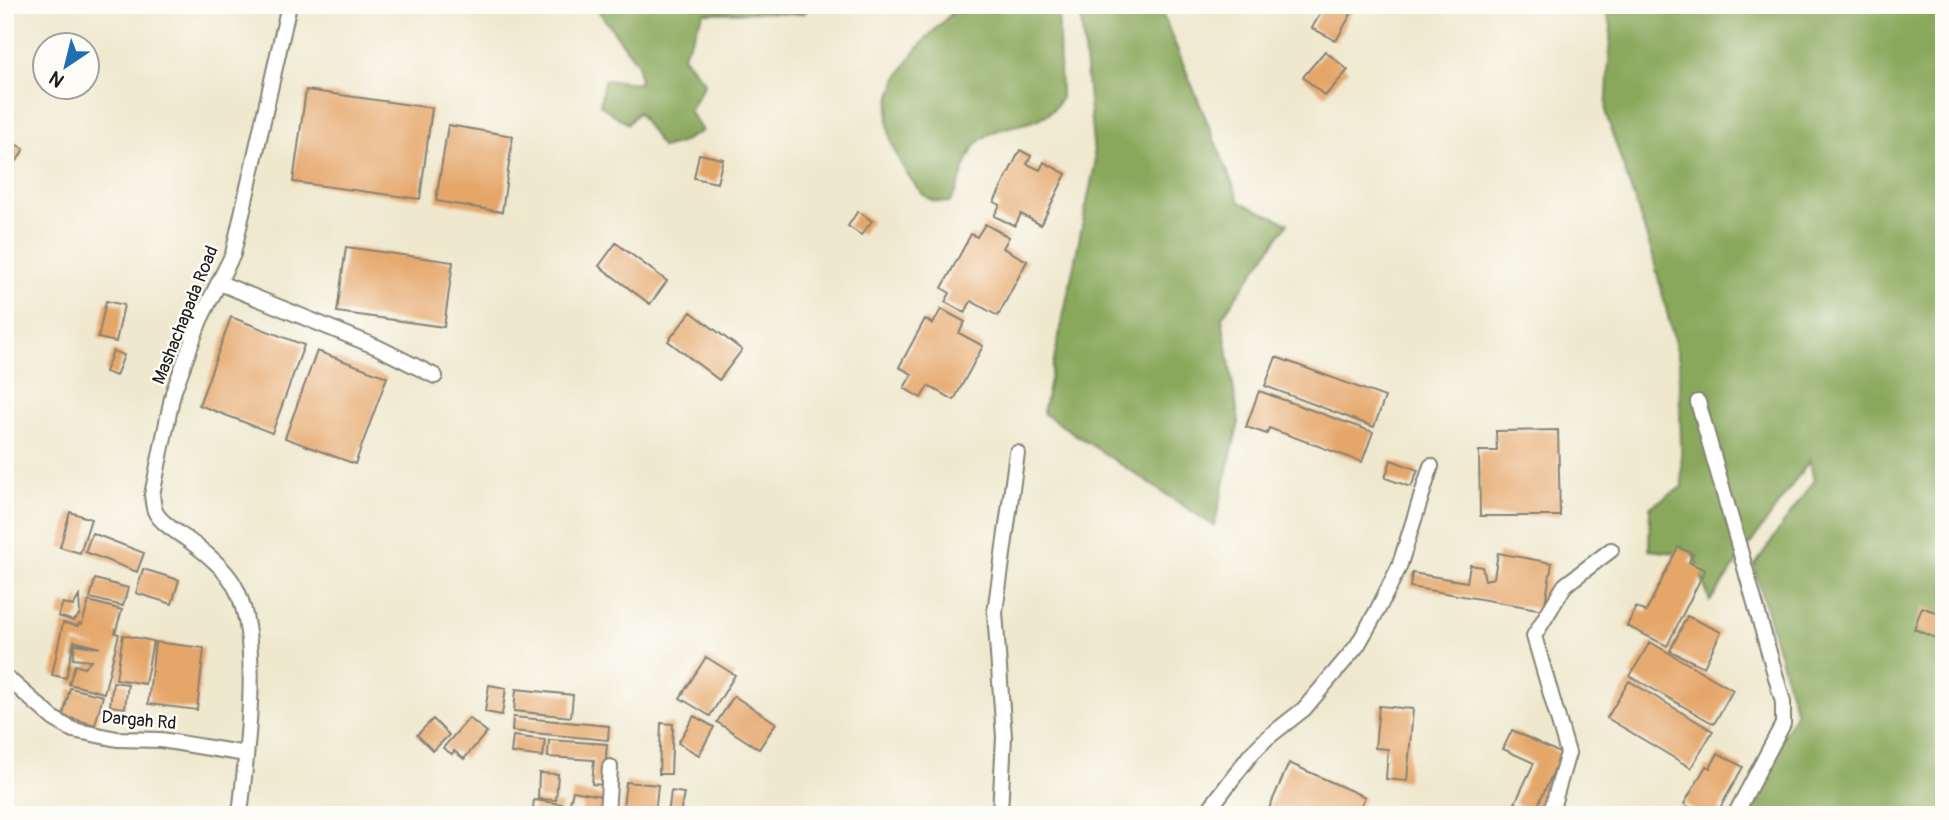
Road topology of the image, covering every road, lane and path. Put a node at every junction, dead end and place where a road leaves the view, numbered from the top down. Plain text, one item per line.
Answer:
1 (289, 5) edge
2 (220, 283) junction
3 (435, 376) dead end
4 (1698, 402) dead end
5 (1017, 453) dead end
6 (1431, 466) dead end
7 (1611, 550) dead end
8 (5, 676) edge
9 (246, 754) junction
10 (610, 767) dead end
11 (240, 815) edge
12 (607, 815) edge
13 (1003, 815) edge
14 (1205, 815) edge
15 (1549, 815) edge
16 (1735, 815) edge

1 - 2 street, Mashachapada Road
2 - 3 street
2 - 9 street, Mashachapada Road
4 - 16 street
5 - 13 street
6 - 14 street
7 - 15 street
8 - 9 street, Dargah Rd
9 - 11 street, Mashachapada Road
10 - 12 street

